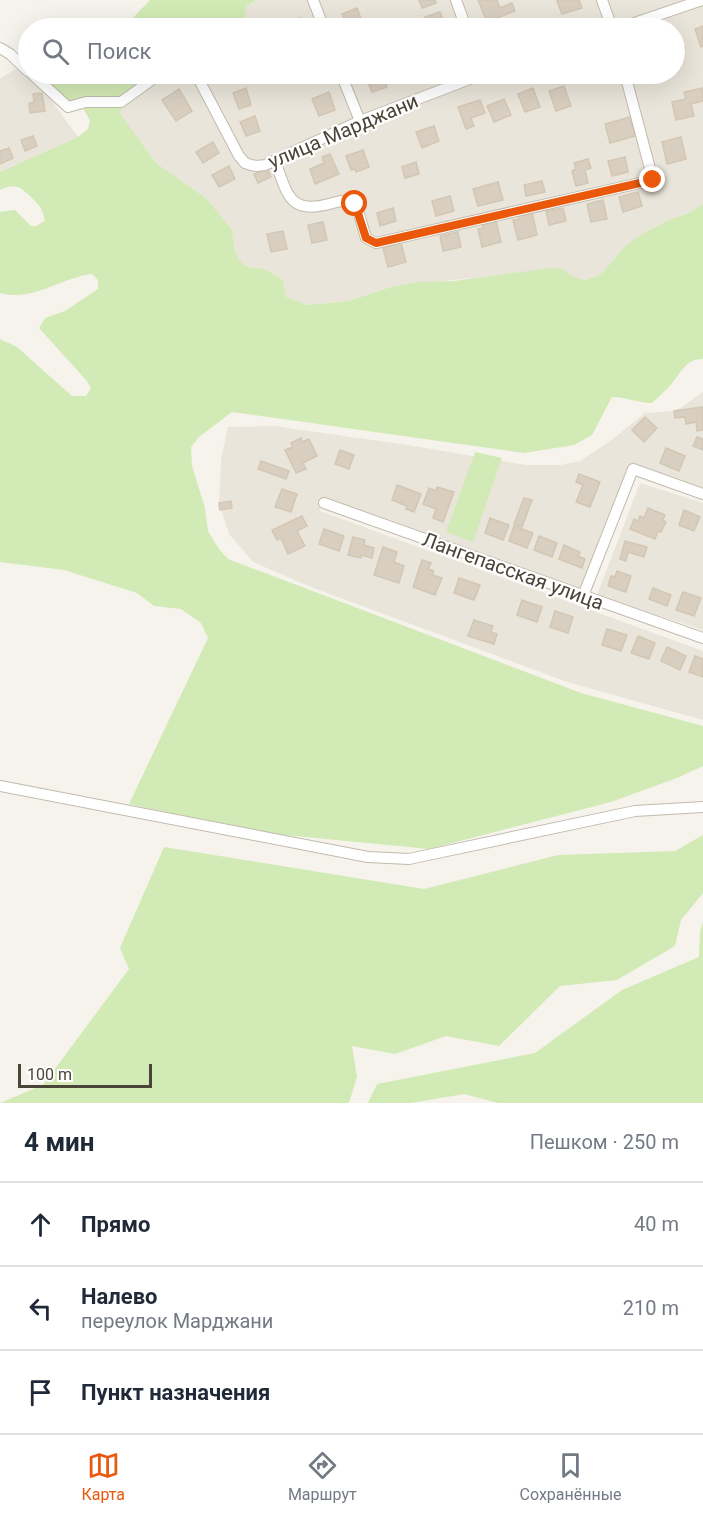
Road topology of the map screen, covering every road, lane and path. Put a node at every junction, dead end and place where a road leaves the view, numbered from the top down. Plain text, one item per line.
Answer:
1 (313, 0) edge
2 (456, 0) edge
3 (602, 0) edge
4 (702, 0) edge
5 (320, 18) edge
6 (462, 18) edge
7 (608, 18) edge
8 (649, 18) edge
9 (0, 48) edge
10 (18, 61) edge
11 (43, 84) edge
12 (146, 84) edge
13 (201, 84) edge
14 (345, 84) edge
15 (457, 84) edge
16 (627, 84) edge
17 (360, 122) junction
18 (275, 161) junction
19 (703, 494) edge
20 (324, 502) dead end
21 (583, 596) junction
22 (703, 638) edge
23 (0, 786) edge
24 (703, 807) edge

1 - 5 street
2 - 6 street
3 - 7 street
4 - 8 street
9 - 10 street
11 - 12 street
13 - 18 street, улица Марджани
14 - 17 street
15 - 17 street, улица Марджани
16 - 18 street
17 - 18 street, улица Марджани
19 - 21 street
20 - 21 street, Лангепасская улица
21 - 22 street, Лангепасская улица
23 - 24 street

